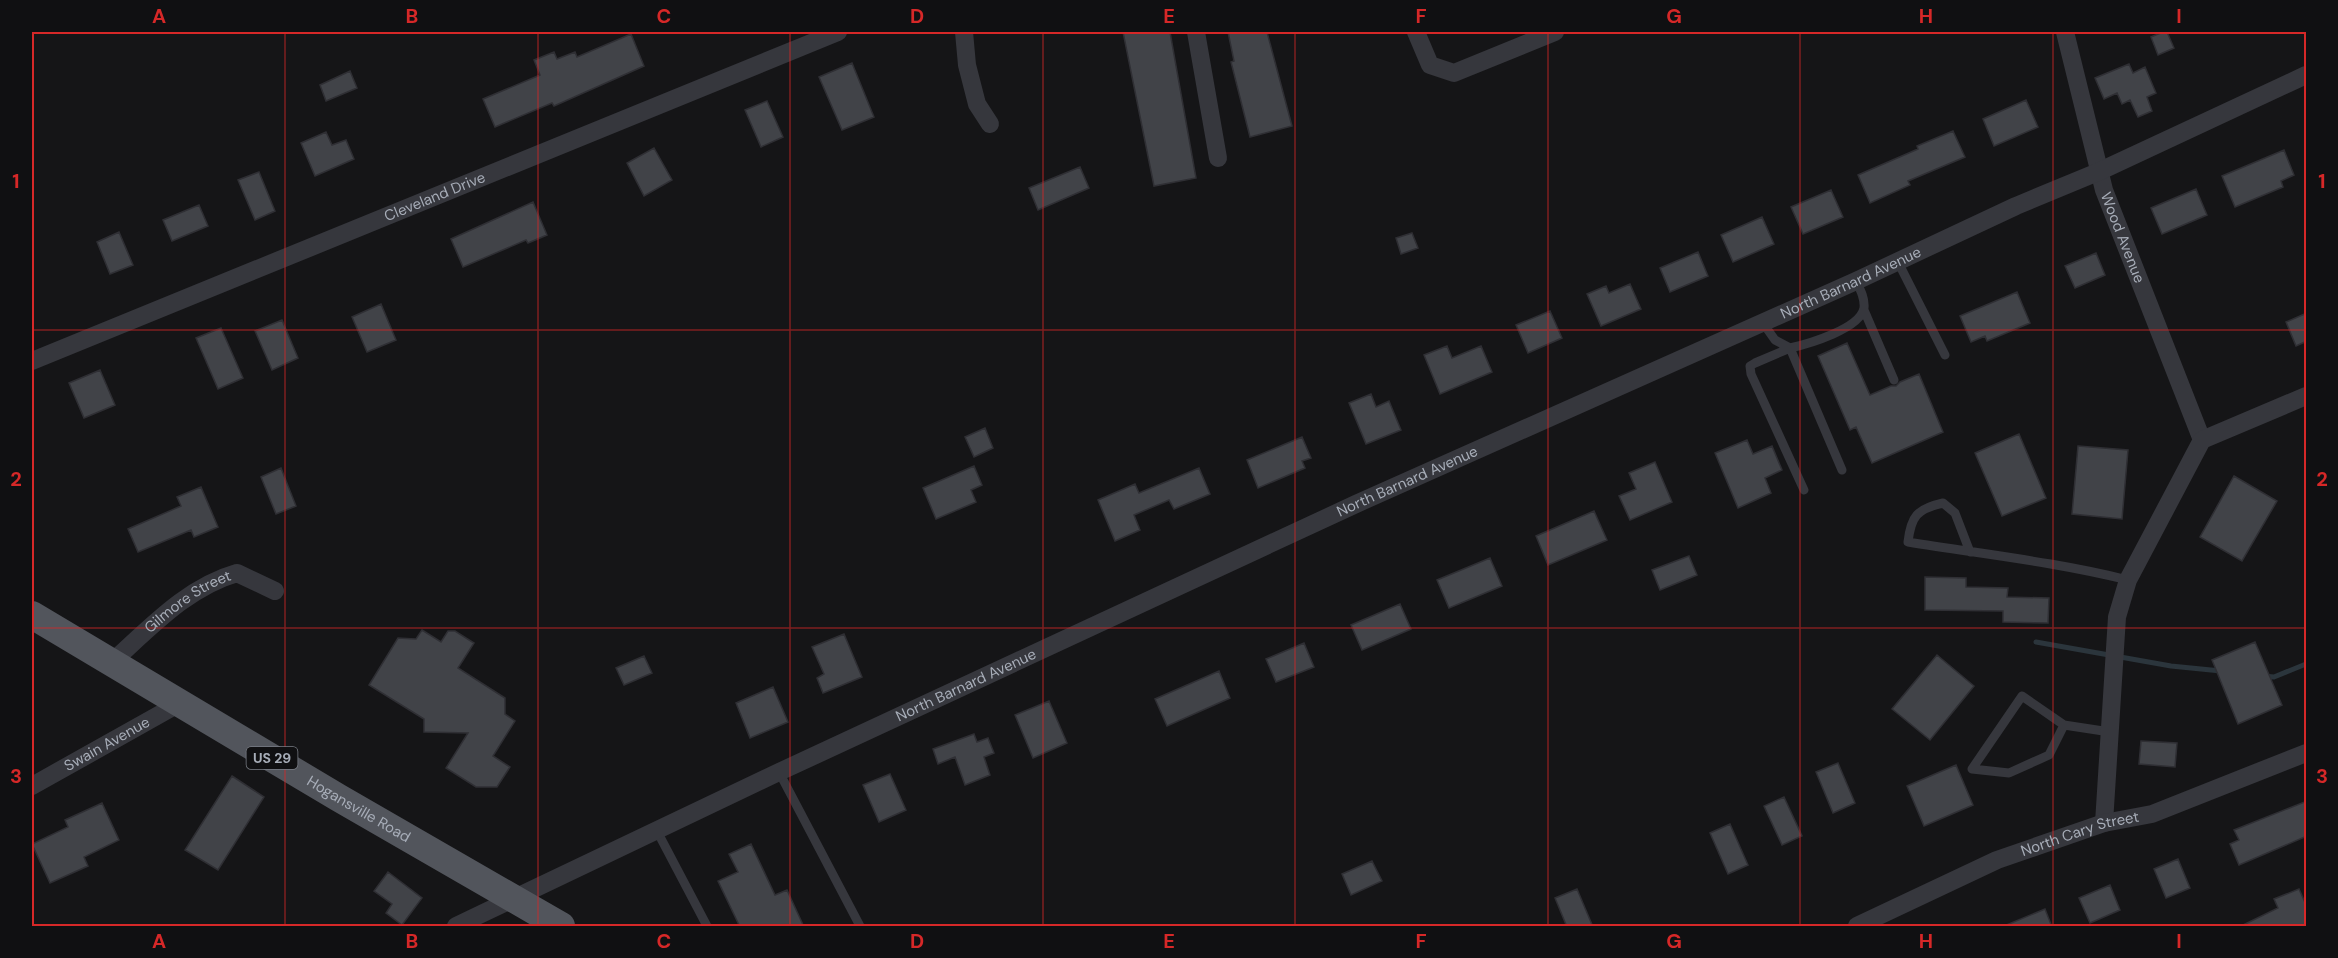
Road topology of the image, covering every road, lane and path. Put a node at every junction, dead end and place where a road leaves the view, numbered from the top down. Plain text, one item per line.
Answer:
1 (838, 32) edge
2 (964, 32) edge
3 (1196, 32) edge
4 (1416, 32) edge
5 (1555, 32) edge
6 (2065, 32) edge
7 (2307, 75) edge
8 (990, 124) dead end
9 (1218, 158) dead end
10 (2098, 172) junction
11 (1897, 260) junction
12 (1856, 280) junction
13 (1864, 310) junction
14 (1762, 323) junction
15 (1790, 348) junction
16 (1945, 355) dead end
17 (32, 361) edge
18 (1894, 380) dead end
19 (2307, 396) edge
20 (2202, 440) junction
21 (1842, 470) dead end
22 (1804, 490) dead end
23 (1970, 552) junction
24 (2128, 580) junction
25 (275, 591) dead end
26 (32, 615) edge
27 (111, 663) junction
28 (180, 703) junction
29 (2064, 725) junction
30 (2110, 732) junction
31 (2307, 753) edge
32 (779, 772) junction
33 (32, 786) edge
34 (2104, 823) junction
35 (657, 831) junction
36 (514, 899) junction
37 (456, 927) edge
38 (561, 927) edge
39 (706, 927) edge
40 (860, 927) edge
41 (1857, 927) edge

1 - 17 street, Cleveland Drive
2 - 8 street
3 - 9 street
4 - 5 street
6 - 10 street, Wood Avenue
7 - 10 street, North Barnard Avenue
10 - 11 street, North Barnard Avenue
10 - 20 street, Wood Avenue
11 - 12 street, North Barnard Avenue
11 - 16 lane
12 - 13 lane
12 - 14 street, North Barnard Avenue
13 - 15 lane
13 - 18 lane
14 - 15 lane
14 - 32 street, North Barnard Avenue
15 - 21 lane
15 - 22 lane
19 - 20 street
20 - 24 street
23 - 23 lane
23 - 24 lane
24 - 30 street
25 - 27 street, Gilmore Street
26 - 27 main road, Hogansville Road / US 29
27 - 28 main road, Hogansville Road / US 29
28 - 33 street, Swain Avenue
28 - 36 main road, Hogansville Road / US 29
29 - 29 lane
29 - 30 lane
30 - 34 street
31 - 34 street, North Cary Street
32 - 35 street, North Barnard Avenue
32 - 40 lane
34 - 41 street, North Cary Street
35 - 36 street, North Barnard Avenue
35 - 39 lane
36 - 37 street, North Barnard Avenue
36 - 38 main road, Hogansville Road / US 29

